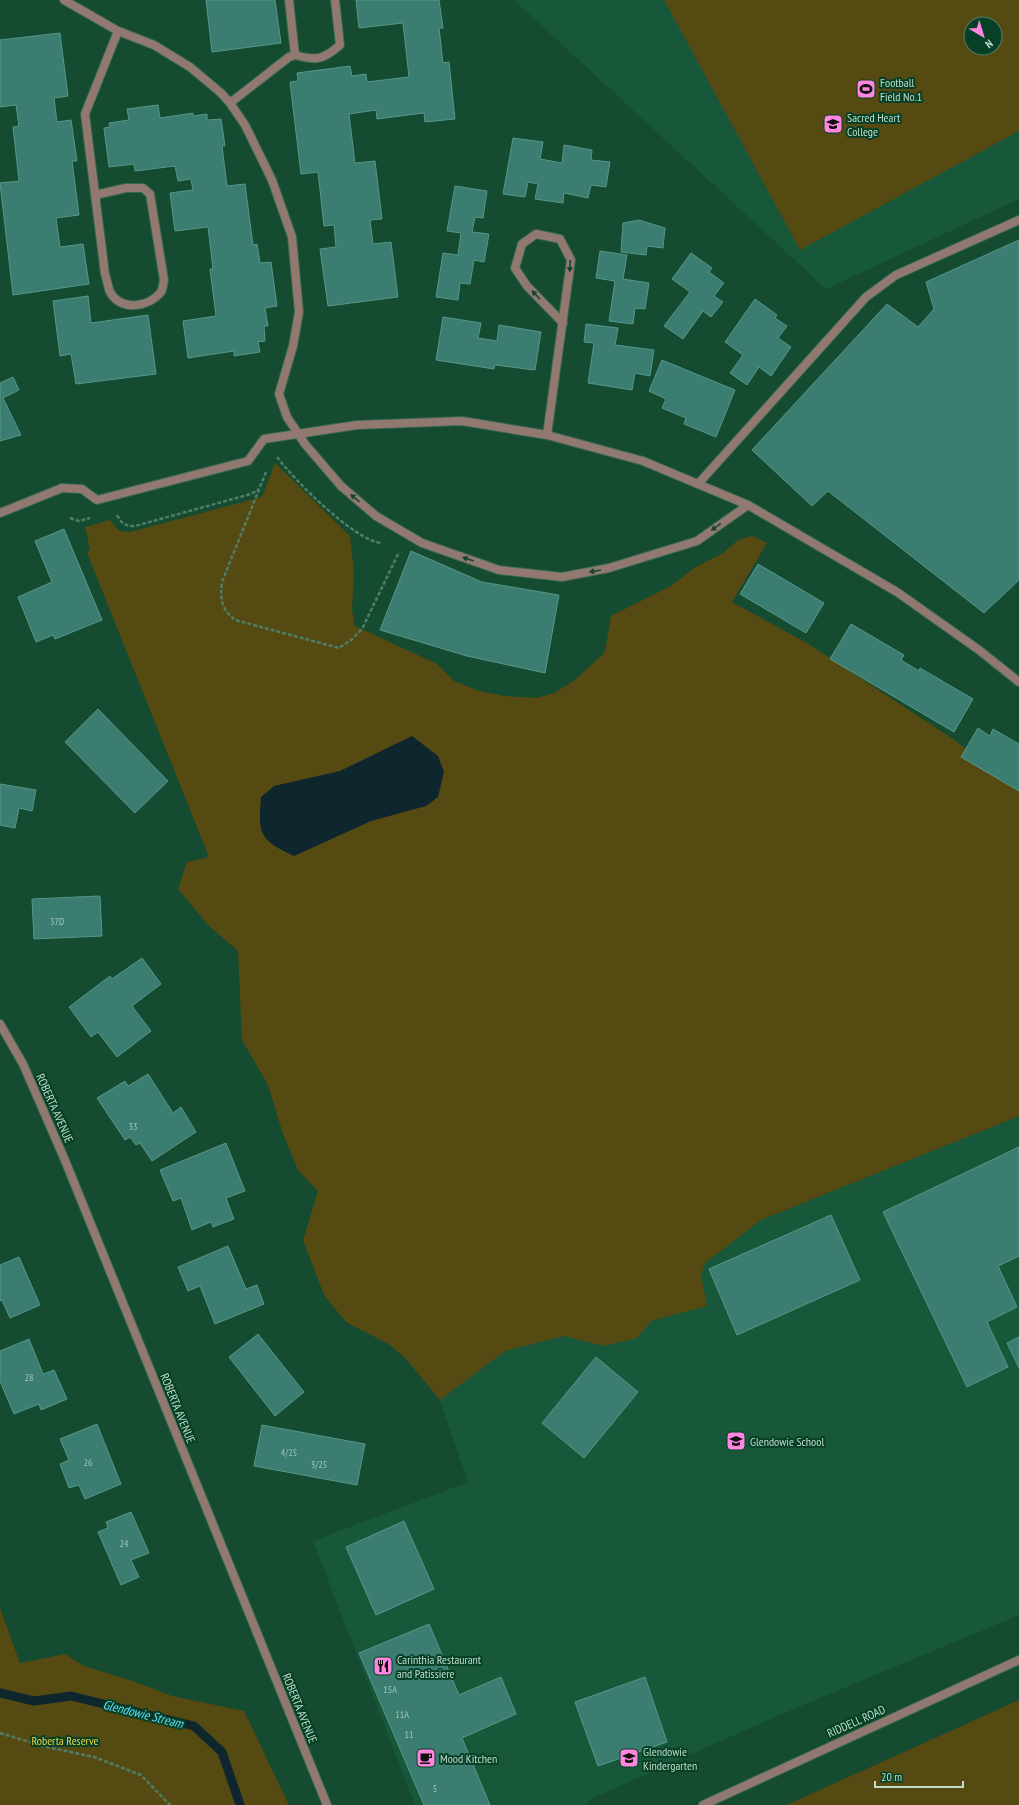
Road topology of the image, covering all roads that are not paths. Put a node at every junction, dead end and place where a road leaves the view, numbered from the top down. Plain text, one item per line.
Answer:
1 (64, 0) edge
2 (288, 0) edge
3 (335, 0) edge
4 (118, 31) junction
5 (295, 55) junction
6 (230, 103) junction
7 (95, 195) junction
8 (1019, 220) edge
9 (563, 324) junction
10 (298, 435) junction
11 (547, 436) junction
12 (698, 484) junction
13 (748, 505) junction
14 (0, 513) edge
15 (1019, 682) edge
16 (0, 1024) edge
17 (1019, 1660) edge
18 (326, 1805) edge
19 (703, 1805) edge

1 - 4 street
2 - 5 street
3 - 5 street
4 - 6 street
4 - 7 street
5 - 6 street
6 - 10 street
7 - 7 street
8 - 12 street
9 -> 9 street
9 - 11 street
10 - 11 street
13 -> 10 street
10 - 14 street
11 - 12 street
12 - 13 street
13 - 15 street
16 - 18 street, ROBERTA AVENUE
17 - 19 street, RIDDELL ROAD

